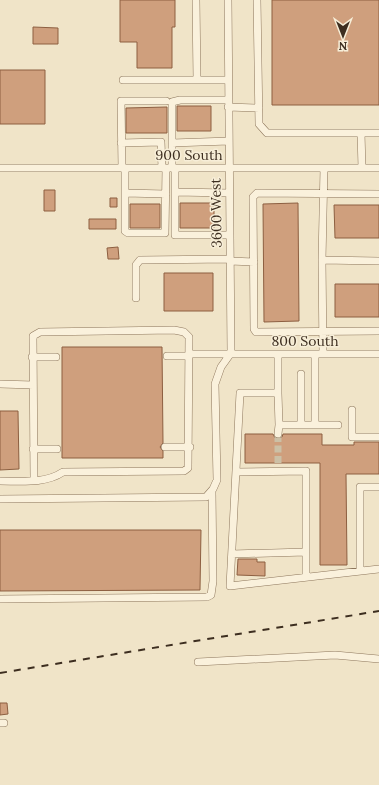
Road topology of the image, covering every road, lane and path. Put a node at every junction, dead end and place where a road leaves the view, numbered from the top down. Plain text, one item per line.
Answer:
1 (196, 0) edge
2 (228, 0) edge
3 (257, 0) edge
4 (123, 80) dead end
5 (196, 80) junction
6 (228, 80) junction
7 (166, 102) dead end
8 (228, 104) junction
9 (259, 108) junction
10 (361, 133) junction
11 (379, 133) edge
12 (121, 142) junction
13 (229, 142) junction
14 (172, 143) junction
15 (0, 168) edge
16 (123, 168) junction
17 (169, 168) junction
18 (229, 168) junction
19 (324, 168) junction
20 (362, 168) junction
21 (379, 168) edge
22 (175, 192) junction
23 (125, 193) junction
24 (229, 193) junction
25 (323, 193) junction
26 (166, 194) junction
27 (379, 194) edge
28 (230, 234) junction
29 (230, 260) junction
30 (322, 260) junction
31 (379, 261) edge
32 (254, 262) junction
33 (136, 298) dead end
34 (323, 331) junction
35 (379, 331) edge
36 (230, 353) junction
37 (278, 354) junction
38 (315, 354) junction
39 (323, 354) junction
40 (379, 354) edge
41 (189, 355) junction
42 (167, 356) dead end
43 (32, 357) junction
44 (56, 357) dead end
45 (301, 374) dead end
46 (0, 384) edge
47 (33, 385) junction
48 (278, 393) junction
49 (352, 410) dead end
50 (278, 425) junction
51 (301, 425) junction
52 (315, 425) junction
53 (338, 425) dead end
54 (278, 434) tunnel mouth
55 (379, 437) edge
56 (165, 447) dead end
57 (190, 447) junction
58 (33, 449) junction
59 (57, 449) dead end
60 (278, 463) tunnel mouth
61 (236, 472) junction
62 (278, 472) junction
63 (34, 480) junction
64 (0, 481) edge
65 (379, 487) edge
66 (212, 491) junction
67 (0, 499) edge
68 (306, 552) junction
69 (232, 554) junction
70 (379, 569) edge
71 (360, 571) junction
72 (306, 577) junction
73 (0, 599) edge
74 (379, 659) edge
75 (198, 662) dead end

1 - 5 street
2 - 6 street, 3600 West
3 - 9 street
4 - 5 street
5 - 6 street
6 - 8 street, 3600 West
7 - 12 street
8 - 9 street
8 - 13 street, 3600 West
8 - 14 street
9 - 10 street
10 - 11 street
10 - 20 street
12 - 16 street
12 - 17 street
13 - 14 street
13 - 18 street, 3600 West
14 - 17 street
15 - 16 street, 900 South
16 - 17 street, 900 South
16 - 23 street
17 - 18 street, 900 South
17 - 22 street
17 - 26 street
18 - 19 street, 900 South
18 - 24 street, 3600 West
19 - 20 street, 900 South
19 - 25 street
20 - 21 street, 900 South
22 - 24 street
22 - 28 street
23 - 26 street
23 - 26 street
24 - 28 street, 3600 West
25 - 27 street
25 - 30 street
25 - 32 street
28 - 29 street, 3600 West
29 - 32 street
29 - 33 street
29 - 36 street, 3600 West
30 - 31 street
30 - 34 street
32 - 34 street
34 - 35 street
34 - 39 street
36 - 37 street, 800 South
36 - 41 street, 800 South
36 - 66 street
37 - 38 street, 800 South
37 - 48 street
38 - 39 street, 800 South
38 - 52 street
39 - 40 street, 800 South
41 - 42 street, 800 South
41 - 43 street
41 - 57 street
43 - 44 street
43 - 47 street
45 - 51 street
46 - 47 street
47 - 58 street
48 - 50 street
48 - 61 street
49 - 55 street
50 - 51 street
50 - 54 street
51 - 52 street
52 - 53 street
56 - 57 street
57 - 63 street
58 - 59 street
58 - 63 street
60 - 62 street
61 - 62 street
61 - 69 street
62 - 68 street
63 - 64 street
65 - 71 street
66 - 67 street
66 - 73 street
68 - 69 street
68 - 72 street
69 - 72 street
70 - 71 street
71 - 72 street
74 - 75 street

